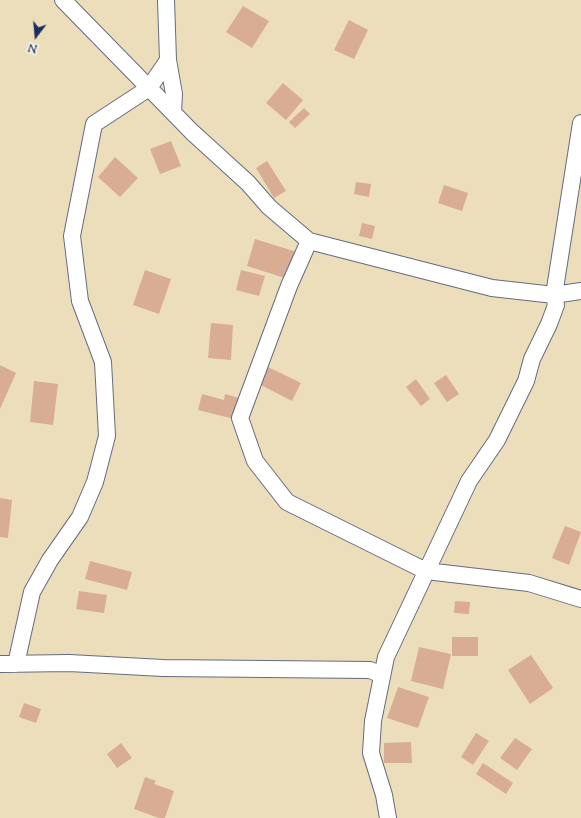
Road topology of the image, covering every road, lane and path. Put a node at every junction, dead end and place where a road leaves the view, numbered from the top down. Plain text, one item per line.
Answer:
1 (64, 0) edge
2 (166, 0) edge
3 (168, 60) junction
4 (149, 88) junction
5 (173, 112) junction
6 (581, 123) edge
7 (309, 241) junction
8 (581, 291) edge
9 (554, 295) junction
10 (426, 571) junction
11 (581, 599) edge
12 (8, 664) edge
13 (376, 673) junction
14 (388, 818) edge

1 - 4 street
2 - 3 street
3 - 4 street
3 - 5 street
4 - 5 street
4 - 12 street
5 - 7 street
6 - 9 street
7 - 9 street
7 - 10 street
8 - 9 street
9 - 10 street
10 - 11 street
10 - 13 street
12 - 13 street
13 - 14 street

